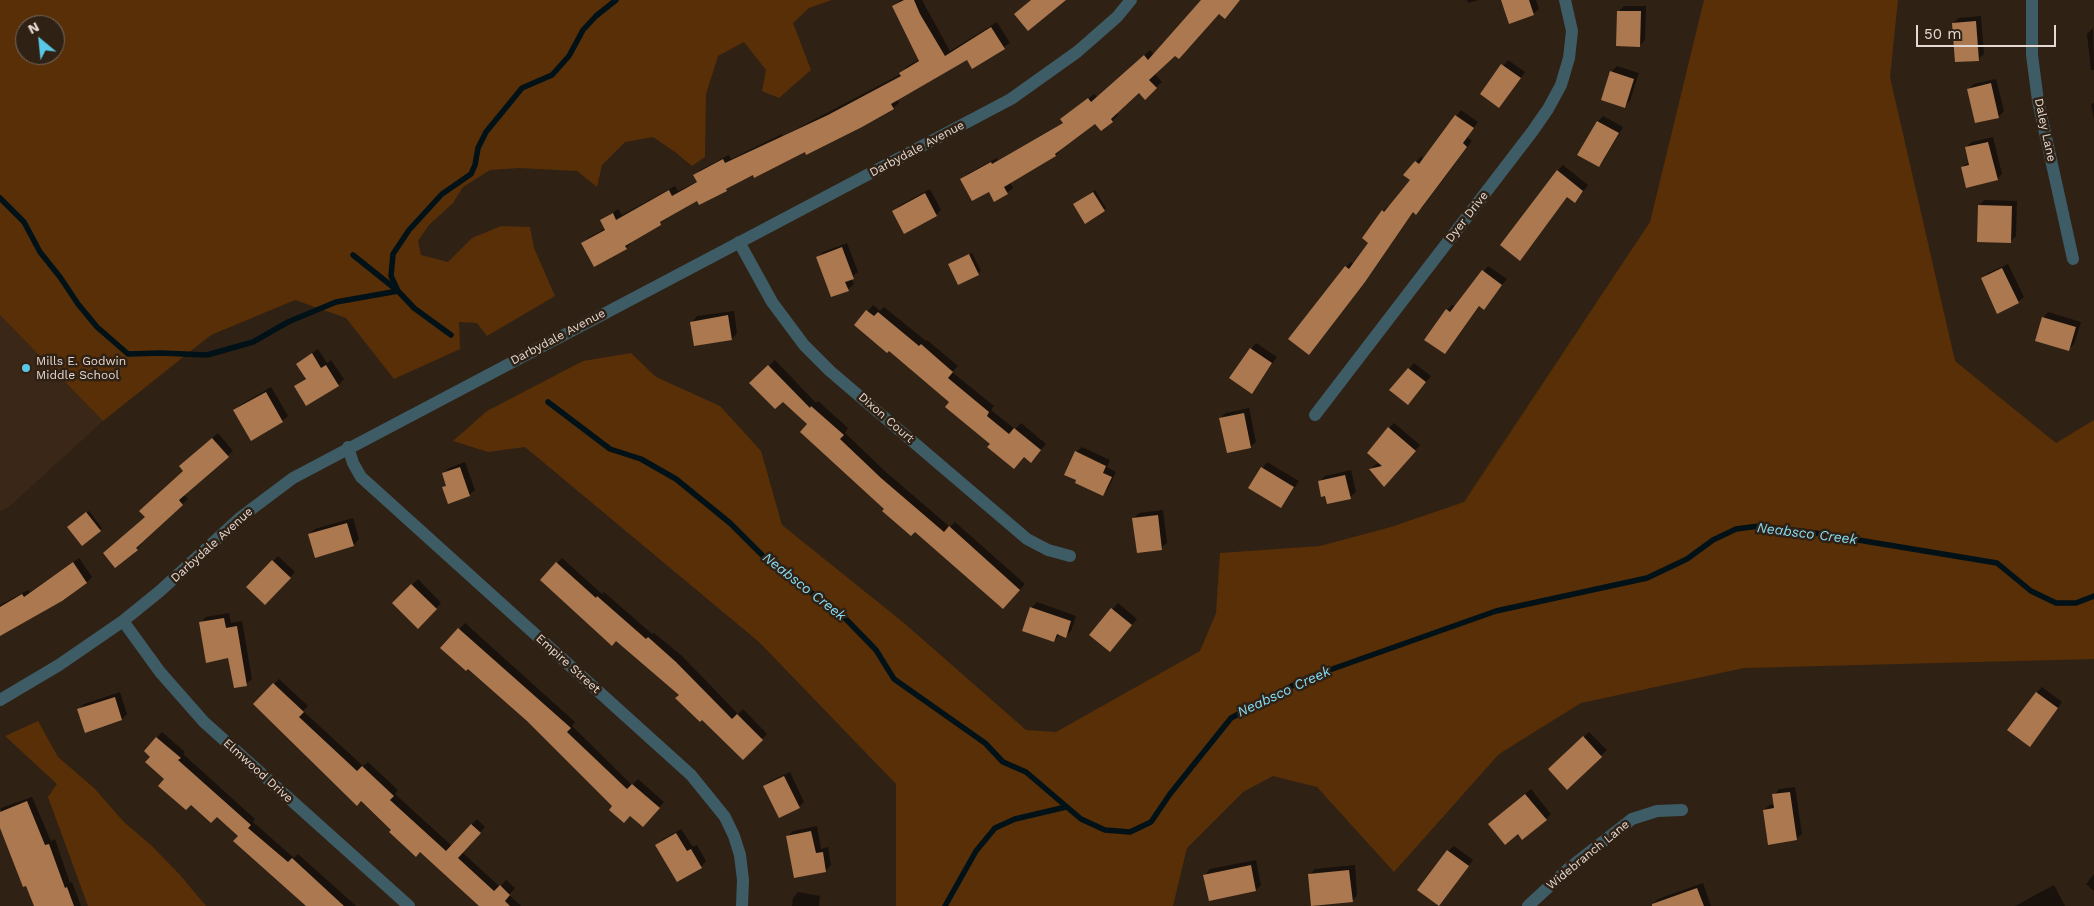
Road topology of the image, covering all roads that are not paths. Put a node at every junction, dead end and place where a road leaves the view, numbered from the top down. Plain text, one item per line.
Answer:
1 (1132, 0) edge
2 (1565, 0) edge
3 (2032, 0) edge
4 (739, 242) junction
5 (2073, 259) dead end
6 (1315, 415) dead end
7 (348, 447) junction
8 (1070, 556) dead end
9 (123, 621) junction
10 (0, 700) edge
11 (1682, 810) dead end
12 (409, 906) edge
13 (742, 906) edge
14 (1528, 906) edge

1 - 4 street, Darbydale Avenue
2 - 6 street, Dyer Drive
3 - 5 street, Daley Lane
4 - 7 street, Darbydale Avenue
4 - 8 street, Dixon Court
7 - 9 street, Darbydale Avenue
7 - 13 street, Empire Street
9 - 10 street, Darbydale Avenue
9 - 12 street, Elmwood Drive
11 - 14 street, Widebranch Lane

